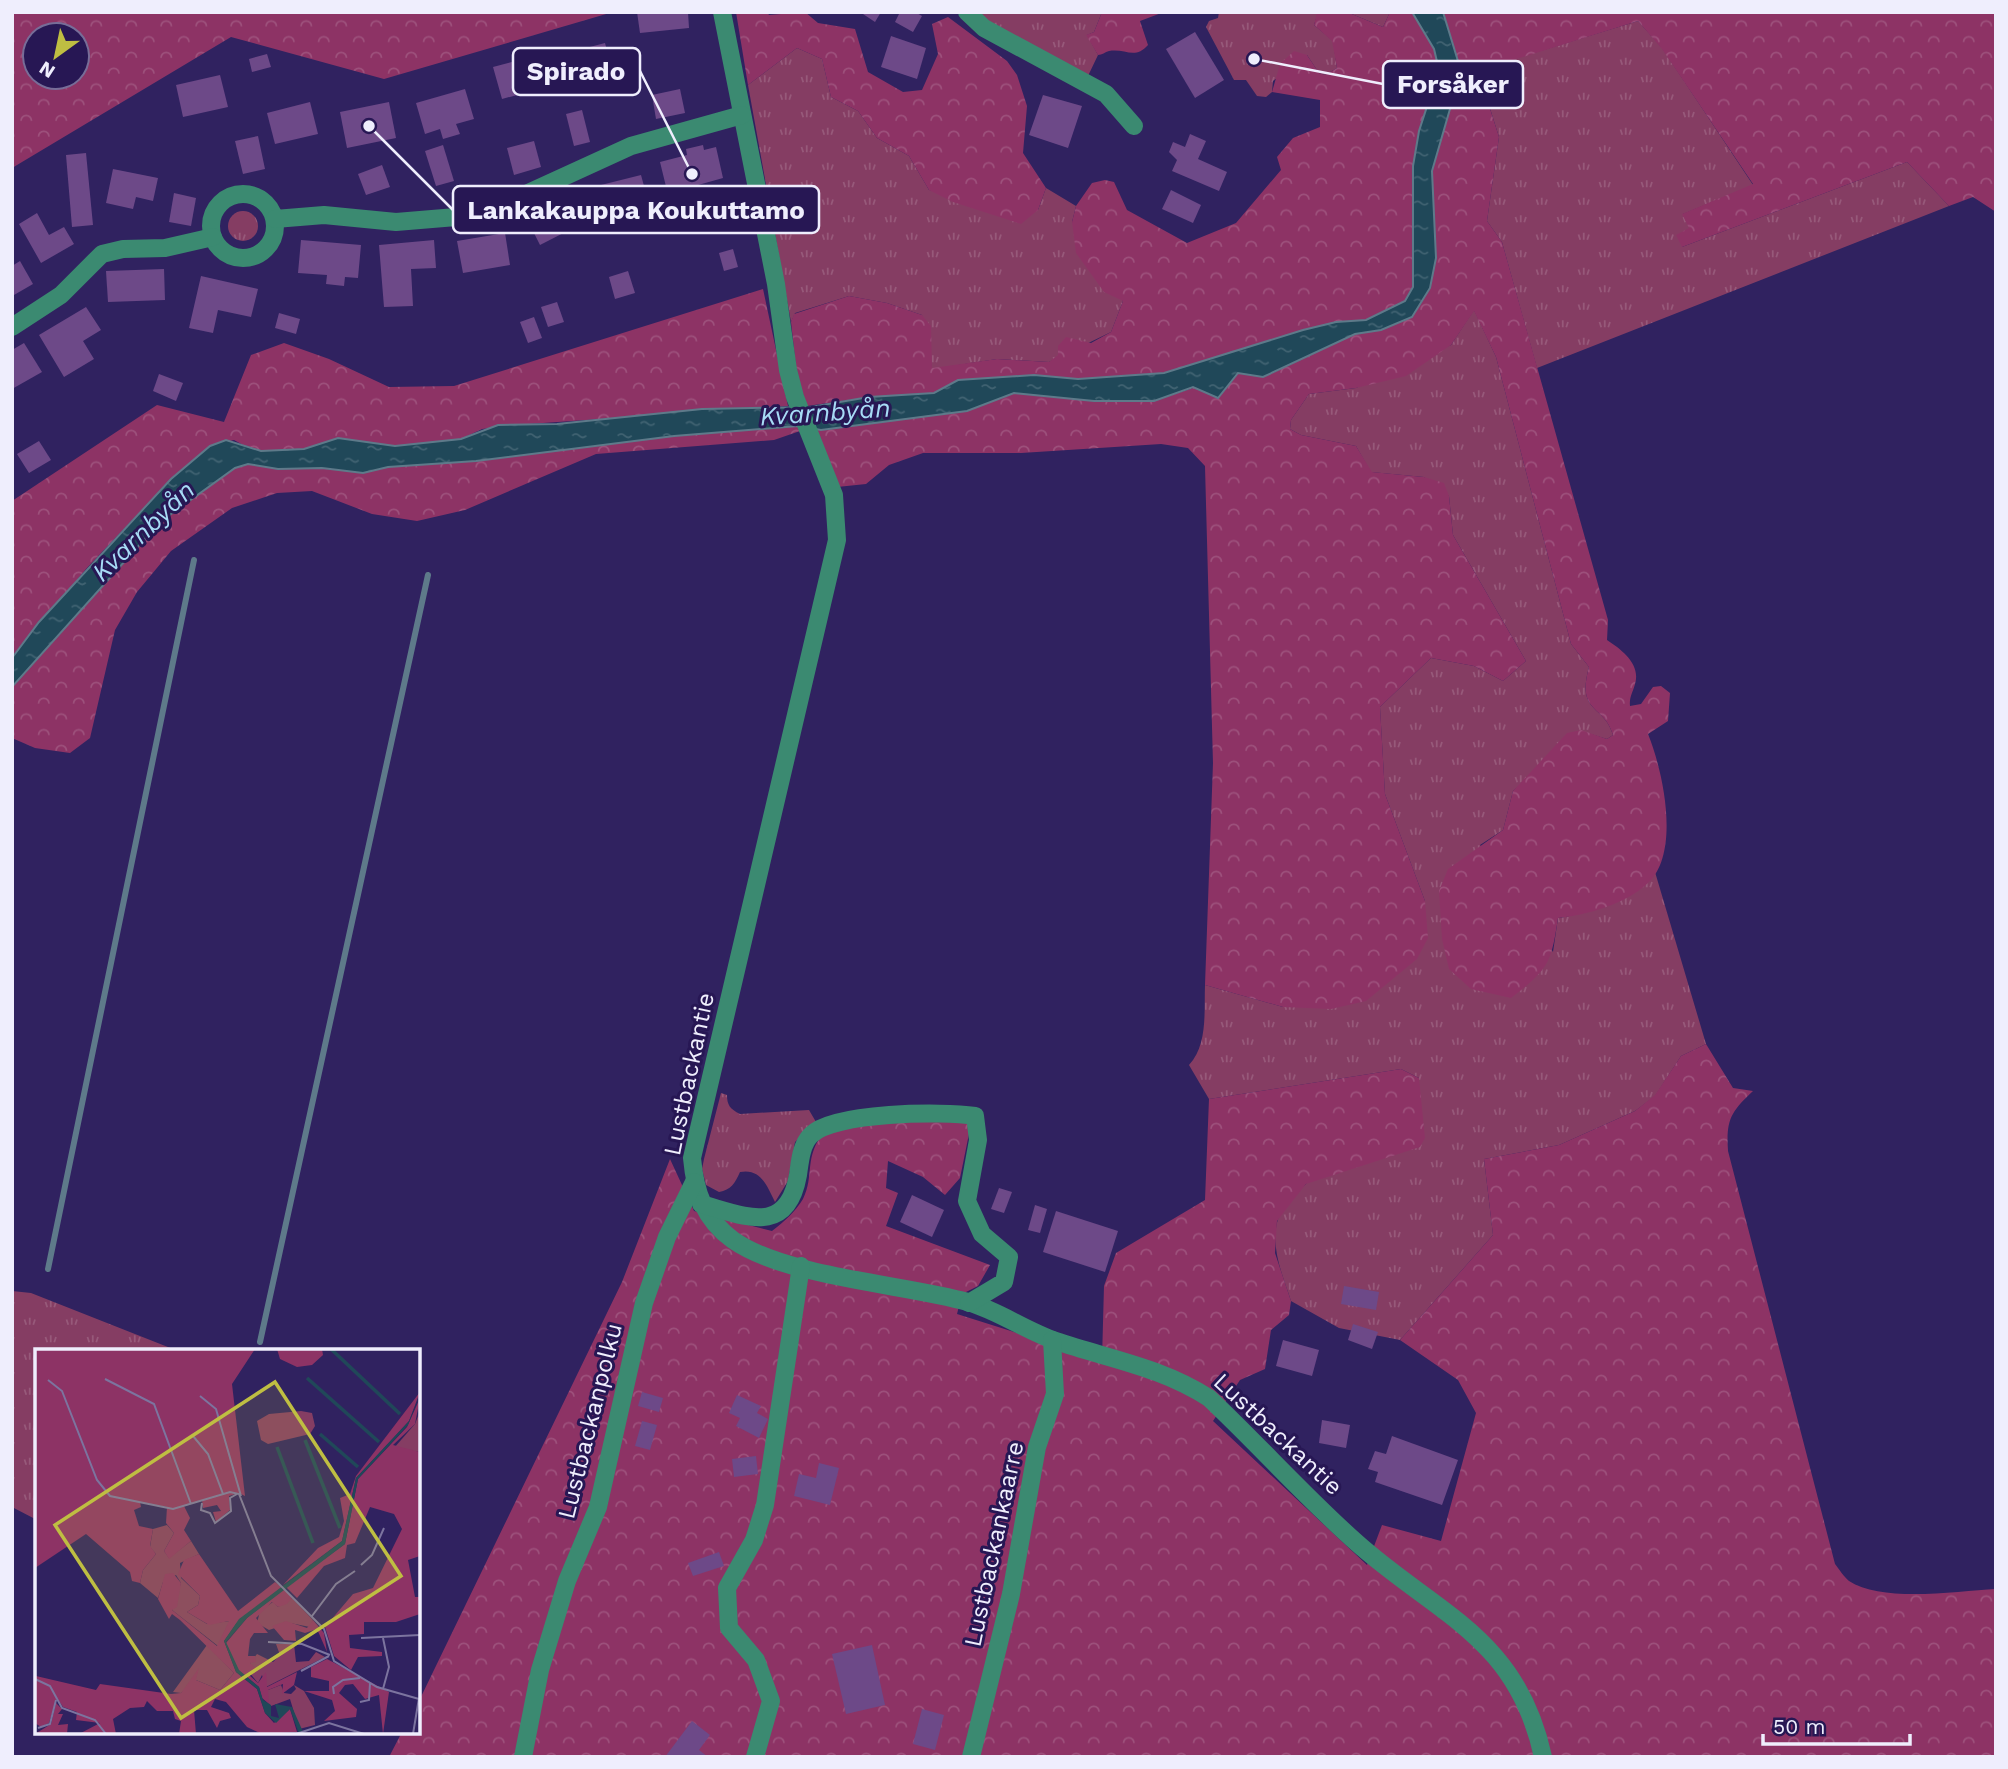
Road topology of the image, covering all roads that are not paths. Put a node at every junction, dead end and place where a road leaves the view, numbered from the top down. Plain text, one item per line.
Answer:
1 (722, 12) edge
2 (967, 12) edge
3 (742, 115) junction
4 (1134, 126) dead end
5 (275, 219) junction
6 (213, 237) junction
7 (12, 327) edge
8 (694, 1182) junction
9 (701, 1204) junction
10 (801, 1266) junction
11 (969, 1303) junction
12 (1052, 1340) junction
13 (523, 1757) edge
14 (755, 1757) edge
15 (971, 1757) edge
16 (1543, 1757) edge

1 - 3 street, Lustbackantie
2 - 4 street
3 - 5 street
3 - 8 street, Lustbackantie
5 - 6 street
5 - 6 street
6 - 7 street
8 - 9 street, Lustbackantie
8 - 13 street, Lustbackanpolku
9 - 10 street, Lustbackantie
9 - 11 street
10 - 11 street, Lustbackantie
10 - 14 street
11 - 12 street, Lustbackantie
12 - 15 street, Lustbackankaarre
12 - 16 street, Lustbackantie

